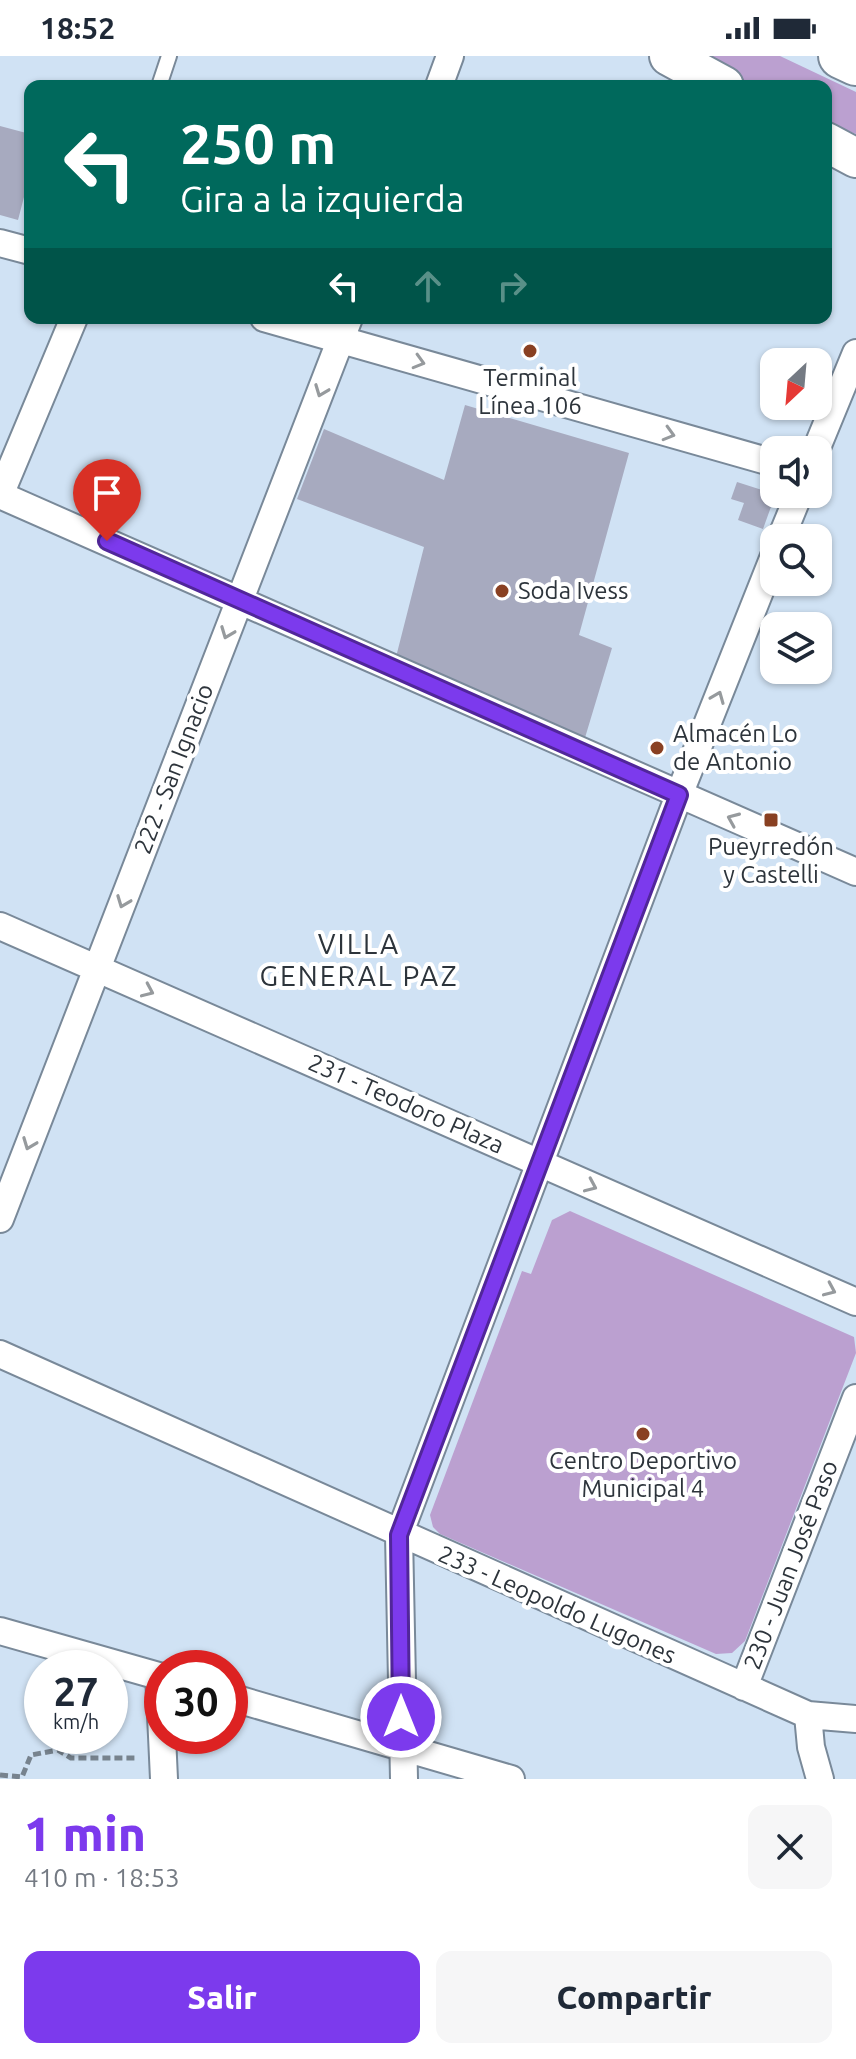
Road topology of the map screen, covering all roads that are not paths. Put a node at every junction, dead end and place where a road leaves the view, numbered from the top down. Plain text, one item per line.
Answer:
1 (169, 56) edge
2 (450, 56) edge
3 (669, 56) edge
4 (841, 56) edge
5 (856, 63) edge
6 (161, 80) edge
7 (441, 80) edge
8 (713, 80) edge
9 (832, 145) edge
10 (856, 158) edge
11 (0, 243) edge
12 (24, 249) edge
13 (71, 324) edge
14 (308, 324) edge
15 (345, 329) edge
16 (856, 353) edge
17 (822, 436) edge
18 (760, 459) edge
19 (0, 495) edge
20 (760, 591) edge
21 (240, 600) junction
22 (679, 795) junction
23 (856, 872) edge
24 (0, 926) edge
25 (97, 969) junction
26 (540, 1163) junction
27 (0, 1219) edge
28 (856, 1302) edge
29 (0, 1354) edge
30 (856, 1398) edge
31 (399, 1535) junction
32 (0, 1631) edge
33 (144, 1672) edge
34 (744, 1687) junction
35 (248, 1702) edge
36 (808, 1715) junction
37 (856, 1719) edge
38 (401, 1747) junction
39 (404, 1779) edge
40 (511, 1779) edge
41 (820, 1779) edge

1 - 6 lane
2 - 7 street
3 - 8 main road
4 - 5 highway
9 - 10 main road
11 - 12 street
13 - 19 street
14 - 15 street
15 -> 18 street
15 -> 21 street, 222 - San Ignacio
16 - 17 street
19 - 21 street
22 -> 20 street
21 - 22 street
21 -> 25 street, 222 - San Ignacio
23 -> 22 street
22 - 26 street
24 - 25 street, 231 - Teodoro Plaza
25 -> 26 street, 231 - Teodoro Plaza
25 -> 27 street, 222 - San Ignacio
26 -> 28 street, 231 - Teodoro Plaza
26 - 31 street
29 - 31 street, 233 - Leopoldo Lugones
30 - 34 street, 230 - Juan José Paso
31 - 34 street, 233 - Leopoldo Lugones
31 - 38 street
32 - 33 street
34 - 36 street, 233 - Leopoldo Lugones
35 - 38 street
36 - 37 street, 233 - Leopoldo Lugones
36 - 41 street
38 - 39 street
38 - 40 street

